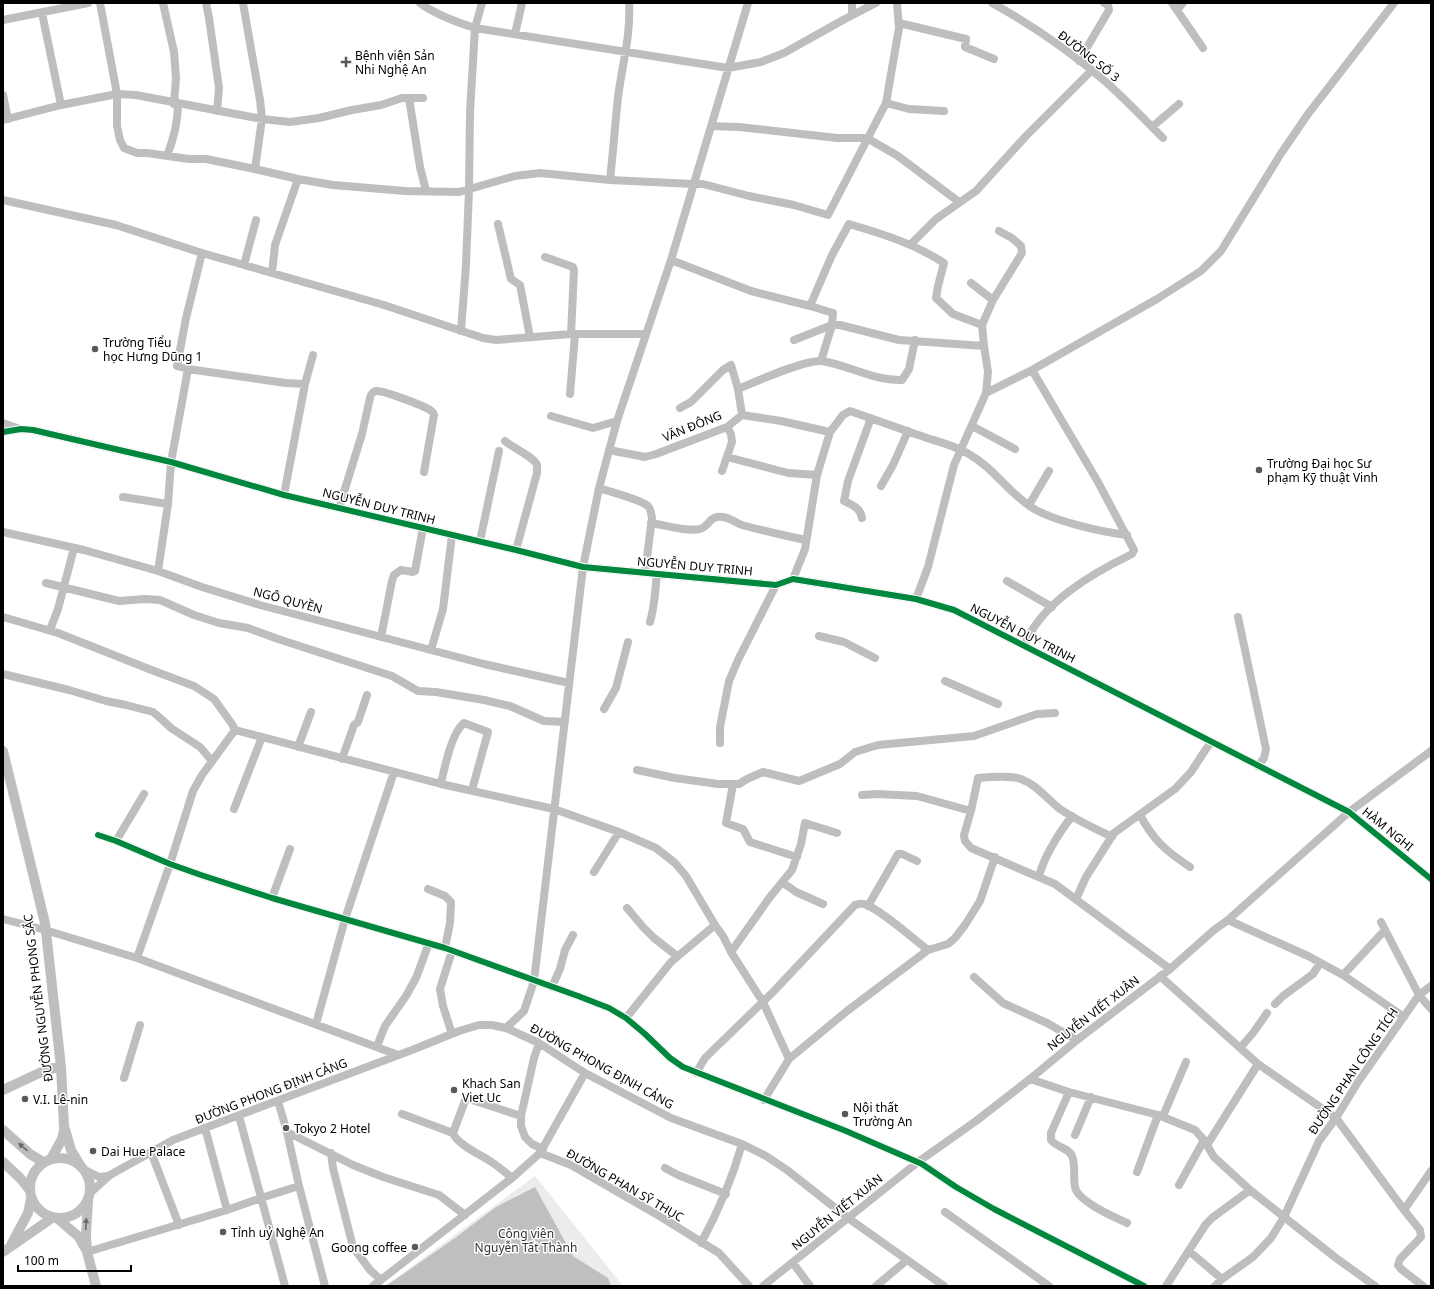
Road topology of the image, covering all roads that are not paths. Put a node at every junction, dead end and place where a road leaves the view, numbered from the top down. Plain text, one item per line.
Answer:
1 (88, 3) edge
2 (100, 3) edge
3 (163, 3) edge
4 (206, 3) edge
5 (243, 3) edge
6 (420, 3) edge
7 (482, 3) edge
8 (522, 3) edge
9 (629, 3) edge
10 (748, 3) edge
11 (852, 3) edge
12 (876, 3) edge
13 (897, 3) edge
14 (992, 3) edge
15 (1104, 3) edge
16 (1172, 3) edge
17 (1183, 3) edge
18 (1394, 3) edge
19 (1178, 10) junction
20 (42, 13) junction
21 (852, 15) junction
22 (3, 20) edge
23 (899, 22) junction
24 (475, 28) junction
25 (515, 34) junction
26 (1203, 48) dead end
27 (625, 51) junction
28 (994, 59) dead end
29 (1079, 61) junction
30 (728, 68) junction
31 (1092, 70) junction
32 (117, 94) junction
33 (3, 95) edge
34 (409, 98) junction
35 (423, 98) dead end
36 (886, 103) junction
37 (176, 104) junction
38 (1179, 104) dead end
39 (61, 105) junction
40 (217, 111) junction
41 (944, 112) dead end
42 (262, 119) junction
43 (5, 120) edge
44 (711, 126) junction
45 (1152, 127) junction
46 (866, 138) junction
47 (1163, 138) dead end
48 (167, 156) junction
49 (255, 168) junction
50 (298, 179) junction
51 (610, 180) junction
52 (693, 184) junction
53 (469, 190) junction
54 (426, 191) junction
55 (3, 200) edge
56 (959, 202) junction
57 (256, 220) dead end
58 (498, 224) dead end
59 (1000, 231) dead end
60 (911, 244) junction
61 (202, 253) junction
62 (544, 257) dead end
63 (671, 260) junction
64 (244, 264) junction
65 (272, 273) junction
66 (971, 283) dead end
67 (993, 300) junction
68 (810, 306) junction
69 (832, 324) junction
70 (982, 325) junction
71 (461, 331) junction
72 (645, 334) junction
73 (573, 335) junction
74 (530, 337) junction
75 (794, 340) dead end
76 (915, 340) junction
77 (984, 346) junction
78 (313, 355) dead end
79 (821, 361) junction
80 (188, 369) junction
81 (1032, 370) junction
82 (305, 384) junction
83 (738, 389) junction
84 (986, 393) junction
85 (570, 394) dead end
86 (680, 408) dead end
87 (551, 416) dead end
88 (742, 416) junction
89 (871, 418) junction
90 (617, 420) junction
91 (3, 423) edge
92 (972, 426) junction
93 (727, 427) junction
94 (21, 429) junction
95 (908, 431) junction
96 (3, 432) edge
97 (830, 432) junction
98 (505, 441) dead end
99 (961, 449) junction
100 (1015, 449) dead end
101 (609, 450) junction
102 (500, 451) dead end
103 (727, 457) junction
104 (171, 462) junction
105 (722, 471) dead end
106 (1048, 471) dead end
107 (424, 472) dead end
108 (817, 475) junction
109 (881, 486) dead end
110 (599, 488) junction
111 (284, 494) junction
112 (123, 497) dead end
113 (168, 504) junction
114 (1029, 505) junction
115 (339, 508) junction
116 (862, 518) dead end
117 (651, 523) junction
118 (423, 528) junction
119 (3, 532) edge
120 (452, 535) junction
121 (1127, 535) junction
122 (805, 540) junction
123 (480, 542) junction
124 (74, 548) junction
125 (516, 550) junction
126 (583, 567) junction
127 (158, 571) junction
128 (645, 573) junction
129 (657, 574) junction
130 (793, 579) junction
131 (1008, 581) dead end
132 (46, 583) dead end
133 (776, 585) junction
134 (64, 588) junction
135 (916, 598) junction
136 (1052, 607) junction
137 (3, 617) edge
138 (1239, 621) dead end
139 (650, 622) dead end
140 (50, 630) junction
141 (819, 636) dead end
142 (381, 637) junction
143 (628, 642) dead end
144 (1024, 646) junction
145 (431, 650) junction
146 (875, 658) dead end
147 (3, 674) edge
148 (945, 681) dead end
149 (569, 683) junction
150 (366, 695) dead end
151 (998, 704) dead end
152 (604, 709) dead end
153 (311, 712) dead end
154 (1055, 713) dead end
155 (564, 722) junction
156 (235, 730) junction
157 (262, 737) junction
158 (1212, 742) junction
159 (720, 743) dead end
160 (298, 747) junction
161 (1431, 751) edge
162 (3, 753) edge
163 (342, 759) junction
164 (212, 761) junction
165 (1258, 766) junction
166 (637, 770) dead end
167 (394, 772) junction
168 (440, 784) junction
169 (734, 784) junction
170 (472, 790) junction
171 (144, 794) dead end
172 (862, 795) dead end
173 (234, 808) dead end
174 (554, 809) junction
175 (971, 811) junction
176 (1349, 812) junction
177 (1140, 815) junction
178 (1072, 816) junction
179 (618, 832) junction
180 (837, 833) dead end
181 (98, 835) dead end
182 (1112, 837) junction
183 (116, 841) junction
184 (290, 849) dead end
185 (797, 857) junction
186 (995, 857) junction
187 (918, 861) dead end
188 (170, 864) junction
189 (1190, 867) dead end
190 (594, 872) dead end
191 (1038, 876) junction
192 (1431, 879) edge
193 (782, 882) junction
194 (428, 889) dead end
195 (272, 898) junction
196 (1076, 899) junction
197 (823, 904) dead end
198 (868, 906) junction
199 (627, 908) dead end
200 (3, 919) edge
201 (345, 919) junction
202 (1228, 920) junction
203 (1381, 922) dead end
204 (715, 925) junction
205 (45, 930) junction
206 (1385, 930) junction
207 (573, 935) dead end
208 (429, 943) junction
209 (448, 950) junction
210 (928, 950) junction
211 (731, 952) junction
212 (677, 956) junction
213 (137, 958) junction
214 (1320, 963) junction
215 (1170, 969) junction
216 (1343, 974) junction
217 (1160, 976) junction
218 (974, 978) dead end
219 (534, 980) junction
220 (1431, 986) edge
221 (552, 987) junction
222 (1418, 995) junction
223 (763, 1002) junction
224 (1275, 1004) dead end
225 (1431, 1009) edge
226 (1267, 1013) dead end
227 (1404, 1017) junction
228 (626, 1018) junction
229 (316, 1024) junction
230 (140, 1025) dead end
231 (506, 1028) junction
232 (452, 1034) junction
233 (1077, 1040) junction
234 (539, 1043) junction
235 (377, 1046) junction
236 (1240, 1048) junction
237 (398, 1055) junction
238 (789, 1059) junction
239 (1186, 1062) dead end
240 (1258, 1064) junction
241 (61, 1067) junction
242 (585, 1073) junction
243 (696, 1073) junction
244 (124, 1078) dead end
245 (1030, 1080) junction
246 (3, 1090) edge
247 (1069, 1092) junction
248 (1090, 1097) junction
249 (764, 1100) junction
250 (278, 1101) junction
251 (402, 1114) dead end
252 (239, 1116) junction
253 (521, 1116) junction
254 (1161, 1116) junction
255 (1336, 1118) junction
256 (64, 1126) junction
257 (205, 1128) junction
258 (3, 1130) edge
259 (287, 1132) junction
260 (453, 1132) junction
261 (1075, 1135) dead end
262 (1206, 1142) junction
263 (742, 1144) junction
264 (542, 1151) junction
265 (151, 1152) junction
266 (331, 1154) junction
267 (47, 1160) junction
268 (3, 1162) edge
269 (918, 1162) junction
270 (82, 1167) junction
271 (665, 1168) dead end
272 (1431, 1171) edge
273 (1137, 1172) dead end
274 (110, 1176) junction
275 (512, 1178) junction
276 (1179, 1185) dead end
277 (299, 1186) junction
278 (1250, 1190) junction
279 (30, 1194) junction
280 (726, 1194) junction
281 (89, 1195) junction
282 (261, 1198) junction
283 (227, 1210) junction
284 (1404, 1210) junction
285 (945, 1212) dead end
286 (466, 1215) junction
287 (1284, 1217) junction
288 (55, 1218) junction
289 (848, 1218) junction
290 (1127, 1223) dead end
291 (179, 1225) junction
292 (701, 1243) junction
293 (7, 1249) edge
294 (1189, 1251) junction
295 (87, 1252) junction
296 (907, 1260) junction
297 (793, 1263) junction
298 (1222, 1279) junction
299 (381, 1280) junction
300 (1139, 1285) edge
301 (96, 1286) edge
302 (285, 1286) edge
303 (325, 1286) edge
304 (373, 1286) edge
305 (749, 1286) edge
306 (763, 1286) edge
307 (810, 1286) edge
308 (876, 1286) edge
309 (944, 1286) edge
310 (1049, 1286) edge
311 (1166, 1286) edge
312 (1215, 1286) edge
313 (1376, 1286) edge
314 (1423, 1286) edge

1 - 20 street
2 - 32 street
3 - 37 street
4 - 40 street
5 - 42 street
6 - 24 street
7 - 24 street
8 - 25 street
9 - 27 street
10 - 30 street
11 - 21 street
12 - 21 street
13 - 23 street
14 - 29 street, ĐƯỜNG SỐ 3
15 - 29 street
16 - 19 street
17 - 19 street
18 - 81 street
19 - 26 street
20 - 22 street
20 - 39 street
21 - 30 street
23 - 28 street
23 - 36 street
24 - 25 street
24 - 53 street
25 - 27 street
27 - 30 street
27 - 51 street
29 - 31 street, ĐƯỜNG SỐ 3
30 - 44 street
31 - 45 street, ĐƯỜNG SỐ 3
31 - 56 street
32 - 37 street
32 - 39 street
32 - 48 street
33 - 43 street
34 - 35 street
34 - 42 street
34 - 54 street
36 - 41 street
36 - 46 street
37 - 40 street
37 - 48 street
38 - 45 street
39 - 43 street
40 - 42 street
42 - 49 street
44 - 46 street
44 - 52 street
45 - 47 street, ĐƯỜNG SỐ 3
46 - 52 street
46 - 56 street
48 - 49 street
49 - 50 street
50 - 54 street
50 - 65 street
51 - 52 street
51 - 53 street
52 - 63 street
53 - 54 street
53 - 71 street
55 - 61 street
56 - 60 street
57 - 64 street
58 - 74 street
59 - 67 street
60 - 68 street
60 - 70 street
61 - 64 street
61 - 80 street
62 - 73 street
63 - 68 street
63 - 72 street
64 - 65 street
65 - 71 street
66 - 67 street
67 - 70 street
68 - 69 street
69 - 75 street
69 - 76 street
69 - 79 street
70 - 77 street
71 - 74 street
72 - 73 street
72 - 90 street
73 - 74 street
73 - 85 street
76 - 77 street
76 - 79 street
77 - 84 street
78 - 82 street
79 - 83 street
80 - 82 street
80 - 104 street
81 - 84 street
81 - 121 street
82 - 111 street
83 - 86 street
83 - 88 street
84 - 92 street
87 - 90 street
88 - 93 street, VĂN ĐÔNG
88 - 97 street
89 - 95 street
89 - 97 street
89 - 116 street
90 - 101 street
91 - 94 street
92 - 99 street
92 - 100 street
93 - 101 street, VĂN ĐÔNG
93 - 103 street
94 - 96 street, NGUYỄN DUY TRINH
94 - 104 street, NGUYỄN DUY TRINH
95 - 99 street
95 - 109 street
97 - 108 street
98 - 125 street
99 - 114 street
99 - 135 street
101 - 110 street
102 - 123 street
103 - 105 street
103 - 108 street
104 - 111 street, NGUYỄN DUY TRINH
104 - 113 street
106 - 114 street
107 - 115 street
108 - 122 street
110 - 117 street
110 - 126 street
111 - 115 street, NGUYỄN DUY TRINH
112 - 113 street
113 - 127 street
114 - 121 street
115 - 118 street, NGUYỄN DUY TRINH
117 - 122 street
117 - 128 street
118 - 120 street, NGUYỄN DUY TRINH
118 - 142 street
119 - 124 street, NGÔ QUYỀN
120 - 123 street, NGUYỄN DUY TRINH
120 - 145 street
121 - 136 street
122 - 130 street
123 - 125 street, NGUYỄN DUY TRINH
124 - 127 street, NGÔ QUYỀN
124 - 134 street
125 - 126 street, NGUYỄN DUY TRINH
126 - 128 street, NGUYỄN DUY TRINH
126 - 149 street
127 - 142 street, NGÔ QUYỀN
128 - 129 street, NGUYỄN DUY TRINH
129 - 133 street, NGUYỄN DUY TRINH
129 - 139 street
130 - 133 street, NGUYỄN DUY TRINH
130 - 135 street, NGUYỄN DUY TRINH
131 - 136 street
132 - 134 street
133 - 159 street
134 - 140 street
134 - 155 street
135 - 144 street, NGUYỄN DUY TRINH
136 - 144 street
137 - 140 street
138 - 165 street
140 - 156 street
141 - 146 street
142 - 145 street, NGÔ QUYỀN
143 - 152 street
144 - 158 street, NGUYỄN DUY TRINH
145 - 149 street, NGÔ QUYỀN
147 - 164 street
148 - 151 street
149 - 155 street
150 - 163 street
153 - 160 street
154 - 169 street
155 - 174 street
156 - 157 street
156 - 164 street
157 - 160 street
157 - 173 street
158 - 165 street, NGUYỄN DUY TRINH
158 - 177 street
160 - 163 street
161 - 176 street, NGUYỄN VIẾT XUÂN
162 - 205 main road, ĐƯỜNG NGUYỄN PHONG SẮC
163 - 167 street
164 - 188 street
165 - 176 street, NGUYỄN DUY TRINH
166 - 169 street
167 - 168 street
167 - 201 street
168 - 170 street
168 - 170 street
169 - 185 street
170 - 174 street
171 - 183 street
172 - 175 street
174 - 179 street
174 - 219 street
175 - 178 street
175 - 186 street
176 - 192 street, HÀM NGHI
176 - 202 street, NGUYỄN VIẾT XUÂN
177 - 182 street
177 - 189 street
178 - 182 street
178 - 191 street
179 - 190 street
179 - 204 street
180 - 185 street
181 - 183 street
182 - 196 street
183 - 188 street
184 - 195 street
185 - 193 street
186 - 191 street
186 - 210 street
187 - 198 street
188 - 195 street
188 - 213 street
191 - 196 street
193 - 197 street
193 - 211 street
194 - 209 street
195 - 201 street
196 - 215 street
198 - 210 street
198 - 223 street
199 - 212 street
200 - 205 street
201 - 208 street
201 - 229 street
202 - 214 street
202 - 215 street, NGUYỄN VIẾT XUÂN
203 - 206 street
204 - 211 street
204 - 212 street
205 - 213 street
205 - 241 main road, ĐƯỜNG NGUYỄN PHONG SẮC
206 - 216 street
206 - 222 street
207 - 221 street
208 - 209 street
208 - 235 street
209 - 219 street
209 - 232 street
210 - 238 street
211 - 223 street
212 - 228 street
213 - 229 street
214 - 216 street
214 - 224 street
215 - 217 street, NGUYỄN VIẾT XUÂN
216 - 227 street
217 - 233 street, NGUYỄN VIẾT XUÂN
217 - 236 street
218 - 233 street
219 - 221 street
219 - 231 street
220 - 222 street, ĐƯỜNG PHAN CÔNG TÍCH
221 - 228 street
222 - 225 street
222 - 227 street, ĐƯỜNG PHAN CÔNG TÍCH
223 - 238 street
223 - 243 street
226 - 236 street
227 - 255 street, ĐƯỜNG PHAN CÔNG TÍCH
228 - 243 street
229 - 235 street
230 - 244 street
231 - 232 street, ĐƯỜNG PHONG ĐỊNH CẢNG
231 - 234 street, ĐƯỜNG PHONG ĐỊNH CẢNG
232 - 237 street, ĐƯỜNG PHONG ĐỊNH CẢNG
233 - 245 street, NGUYỄN VIẾT XUÂN
234 - 242 street, ĐƯỜNG PHONG ĐỊNH CẢNG
234 - 253 street
235 - 237 street
236 - 240 street
237 - 250 street, ĐƯỜNG PHONG ĐỊNH CẢNG
238 - 249 street
239 - 254 street
240 - 255 street
240 - 262 street
241 - 246 main road
241 - 256 main road, ĐƯỜNG NGUYỄN PHONG SẮC
242 - 263 street, ĐƯỜNG PHONG ĐỊNH CẢNG
242 - 264 street
243 - 249 street
245 - 247 street
245 - 269 street, NGUYỄN VIẾT XUÂN
247 - 248 street
247 - 290 street
248 - 254 street
248 - 261 street
249 - 269 street
250 - 252 street, ĐƯỜNG PHONG ĐỊNH CẢNG
250 - 259 street
251 - 260 street
252 - 257 street, ĐƯỜNG PHONG ĐỊNH CẢNG
252 - 282 street
253 - 260 street
253 - 264 street, ĐƯỜNG PHAN SỸ THỤC
254 - 262 street
254 - 273 street
255 - 284 street
255 - 287 street, ĐƯỜNG PHAN CÔNG TÍCH
256 - 267 main road, ĐƯỜNG NGUYỄN PHONG SẮC
256 - 270 main road, ĐƯỜNG NGUYỄN PHONG SẮC
257 - 265 street, ĐƯỜNG PHONG ĐỊNH CẢNG
257 - 283 street
267 -> 258 main road
259 - 266 street
259 - 277 street
260 - 275 street
262 - 276 street
262 - 278 street
263 - 280 street
263 - 289 street, ĐƯỜNG PHONG ĐỊNH CẢNG
264 - 275 street
264 - 292 street, ĐƯỜNG PHAN SỸ THỤC
265 - 274 street, ĐƯỜNG PHONG ĐỊNH CẢNG
265 - 291 street
266 - 286 street
266 - 299 street
267 - 270 main road
267 - 279 main road
268 - 279 main road
269 - 289 street, NGUYỄN VIẾT XUÂN
269 - 300 street
270 - 274 street
270 - 281 main road
271 - 280 street
272 - 284 street
274 - 281 street, ĐƯỜNG PHONG ĐỊNH CẢNG
275 - 286 street
277 - 282 street
277 - 303 street
278 - 287 street
278 - 294 street
279 - 288 main road
279 - 293 main road
280 - 292 street
281 - 288 main road
295 -> 281 main road
282 - 283 street
282 - 302 street
283 - 291 street
284 - 314 street
285 - 310 street
286 - 299 street
287 - 298 street, ĐƯỜNG PHAN CÔNG TÍCH
287 - 313 street
288 - 293 main road
288 - 295 main road
289 - 296 street, ĐƯỜNG PHONG ĐỊNH CẢNG
289 - 297 street, NGUYỄN VIẾT XUÂN
291 - 295 street
292 - 305 street, ĐƯỜNG PHAN SỸ THỤC
294 - 298 street
294 - 311 street
295 - 301 main road
296 - 308 street
296 - 309 street, ĐƯỜNG PHONG ĐỊNH CẢNG
297 - 306 street, NGUYỄN VIẾT XUÂN
297 - 307 street
298 - 312 street, ĐƯỜNG PHAN CÔNG TÍCH
299 - 304 street

